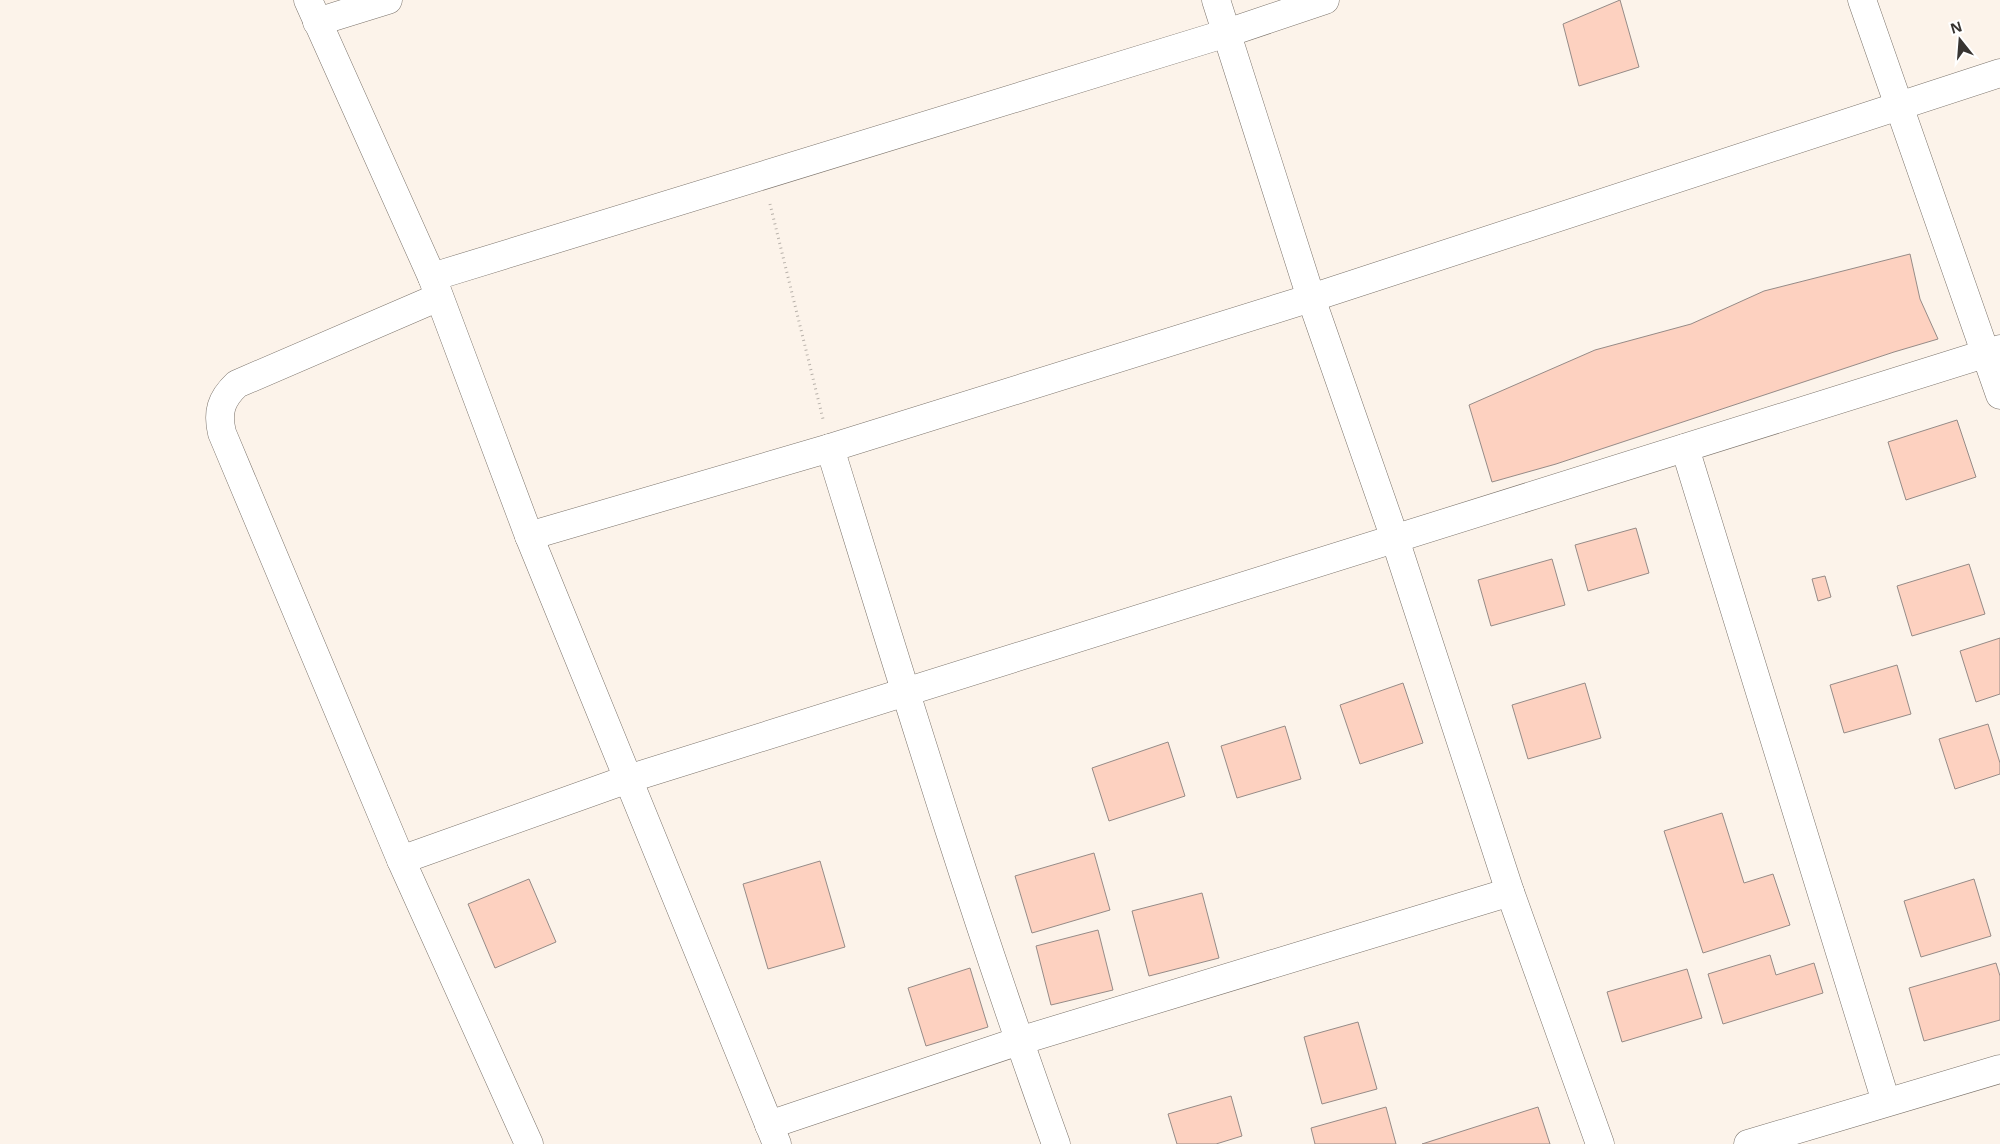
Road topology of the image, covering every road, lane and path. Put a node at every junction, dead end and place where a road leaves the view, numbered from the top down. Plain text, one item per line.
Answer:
1 (388, 0) edge
2 (1216, 0) edge
3 (1325, 0) edge
4 (1862, 0) edge
5 (312, 11) edge
6 (1227, 33) junction
7 (2000, 73) edge
8 (1898, 106) junction
9 (763, 174) junction
10 (436, 287) junction
11 (1311, 298) junction
12 (1993, 351) edge
13 (2000, 395) edge
14 (830, 448) junction
15 (1685, 448) junction
16 (529, 536) junction
17 (1395, 539) junction
18 (906, 692) junction
19 (628, 779) junction
20 (401, 860) junction
21 (1510, 892) junction
22 (1019, 1041) junction
23 (2000, 1069) edge
24 (1886, 1102) junction
25 (773, 1135) edge
26 (529, 1144) edge
27 (1056, 1144) edge
28 (1600, 1144) edge
29 (1748, 1144) edge

1 - 5 street
2 - 6 street
3 - 6 street
4 - 8 street
5 - 10 street
6 - 9 street
6 - 11 street
7 - 8 street
8 - 11 street
8 - 12 street
9 - 10 street
9 - 14 path
10 - 16 street
10 - 20 street
11 - 14 street
11 - 17 street
12 - 13 street
12 - 15 street
14 - 16 street
14 - 18 street
15 - 17 street
15 - 24 street
16 - 19 street
17 - 18 street
17 - 21 street
18 - 19 street
18 - 22 street
19 - 20 street
19 - 25 street
20 - 26 street
21 - 22 street
21 - 28 street
22 - 25 street
22 - 27 street
23 - 24 street
24 - 29 street

